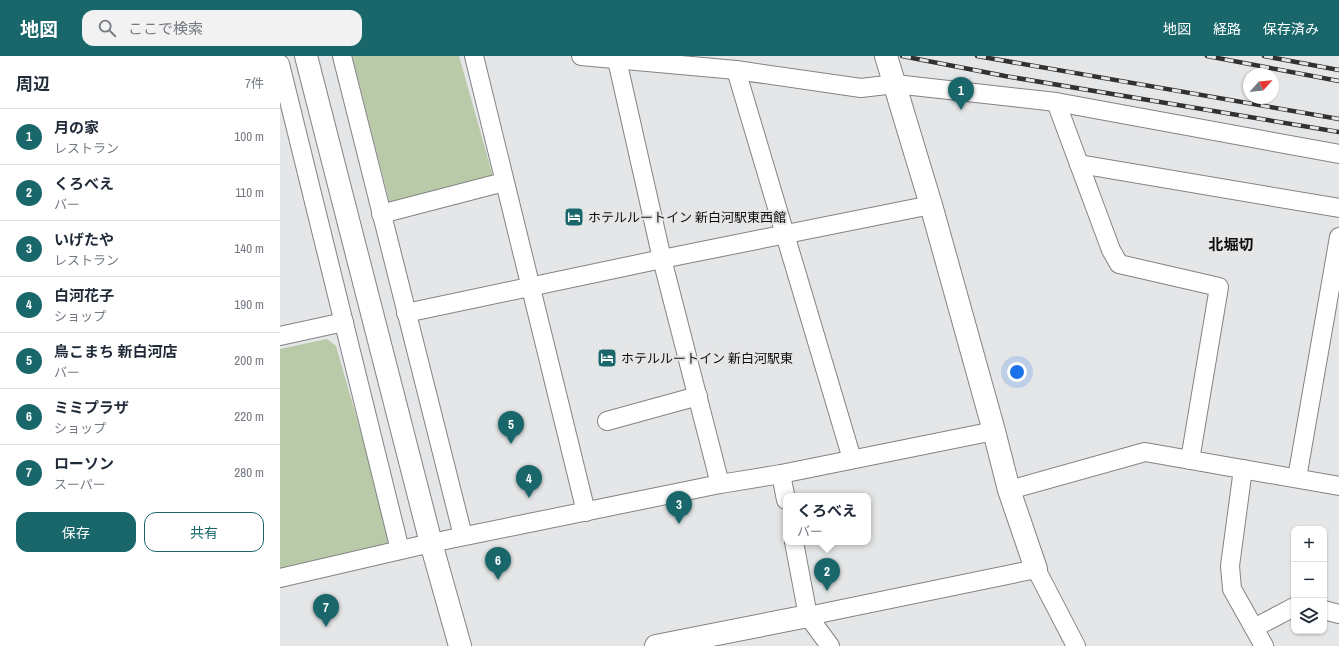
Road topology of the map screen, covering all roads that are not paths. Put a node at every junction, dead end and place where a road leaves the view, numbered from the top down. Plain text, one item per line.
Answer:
1 (306, 56) edge
2 (342, 56) edge
3 (474, 56) edge
4 (581, 56) edge
5 (886, 56) edge
6 (617, 60) junction
7 (280, 64) edge
8 (736, 70) junction
9 (895, 84) junction
10 (1056, 102) junction
11 (1339, 154) edge
12 (1079, 164) junction
13 (504, 182) junction
14 (931, 205) junction
15 (1339, 208) edge
16 (381, 214) junction
17 (785, 234) junction
18 (1339, 237) edge
19 (662, 258) junction
20 (530, 287) junction
21 (406, 313) junction
22 (344, 322) junction
23 (280, 336) edge
24 (698, 396) junction
25 (607, 422) dead end
26 (994, 431) junction
27 (852, 459) junction
28 (1190, 460) junction
29 (1243, 469) junction
30 (781, 474) junction
31 (1297, 478) junction
32 (720, 484) junction
33 (1339, 486) edge
34 (1009, 490) junction
35 (785, 493) edge
36 (586, 512) junction
37 (462, 536) junction
38 (431, 543) junction
39 (795, 545) edge
40 (400, 550) junction
41 (1036, 569) junction
42 (280, 578) edge
43 (1291, 609) edge
44 (1327, 611) edge
45 (1339, 614) edge
46 (808, 616) junction
47 (1254, 628) junction
48 (460, 646) edge
49 (656, 646) edge
50 (830, 646) edge
51 (1076, 646) edge
52 (1264, 646) edge

1 - 38 street
2 - 16 street
3 - 13 street
4 - 6 street
5 - 9 street
6 - 8 street
6 - 19 street
7 - 22 street
8 - 9 street
8 - 17 street
9 - 10 street
9 - 14 street
10 - 11 street
10 - 12 street
12 - 15 street
12 - 28 street
13 - 16 street
13 - 20 street
14 - 17 street
14 - 26 street
16 - 21 street
17 - 19 street
17 - 27 street
18 - 31 street
19 - 20 street
19 - 24 street
20 - 21 street
20 - 36 street
21 - 37 street
22 - 23 street
22 - 40 street
24 - 25 street
24 - 32 street
26 - 27 street
26 - 34 street
27 - 30 street
28 - 29 street
28 - 34 street
29 - 31 street
29 - 47 street
30 - 32 street
30 - 35 street
31 - 33 street
32 - 36 street
34 - 41 street
36 - 37 street
37 - 38 street
38 - 40 street
38 - 48 street
39 - 46 street
40 - 42 street
41 - 46 street
41 - 51 street
43 - 47 street
44 - 45 street
46 - 49 street
46 - 50 street
47 - 52 street

